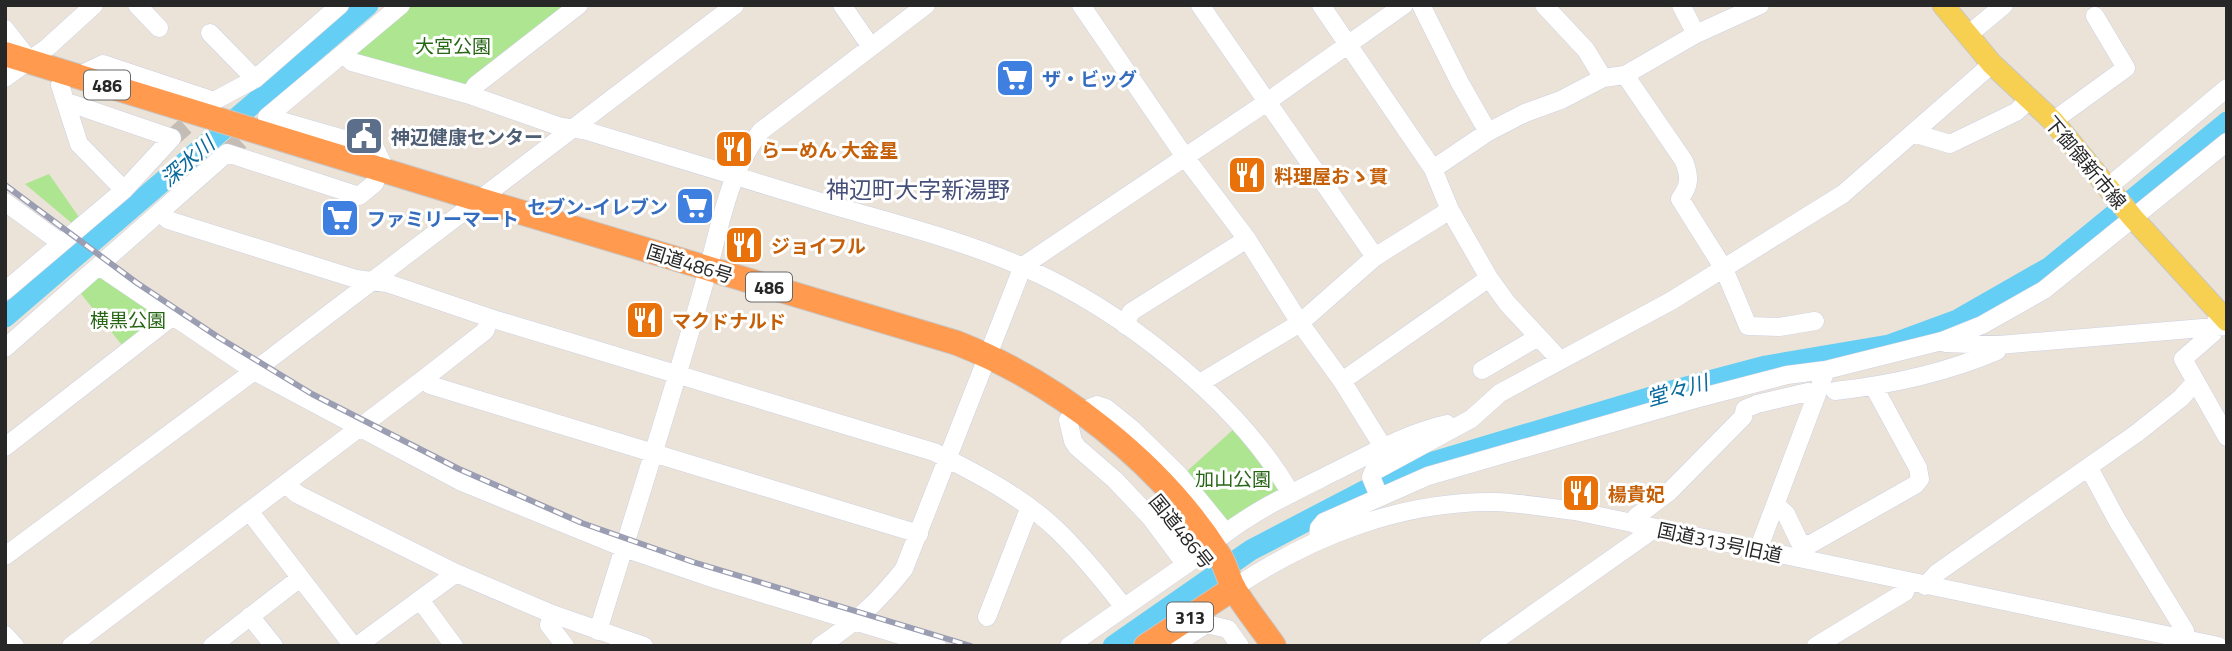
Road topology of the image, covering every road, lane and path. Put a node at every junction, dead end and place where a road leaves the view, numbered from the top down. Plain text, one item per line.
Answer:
1 (137, 5) edge
2 (340, 5) edge
3 (401, 5) edge
4 (579, 5) edge
5 (735, 5) edge
6 (842, 5) edge
7 (926, 5) edge
8 (1082, 5) edge
9 (1200, 5) edge
10 (1321, 5) edge
11 (1404, 5) edge
12 (1421, 5) edge
13 (1544, 5) edge
14 (1681, 5) edge
15 (1760, 5) edge
16 (1943, 5) edge
17 (2004, 5) edge
18 (88, 7) edge
19 (2095, 16) dead end
20 (159, 28) dead end
21 (5, 29) edge
22 (210, 33) dead end
23 (1696, 34) junction
24 (1968, 35) junction
25 (1348, 44) junction
26 (871, 47) junction
27 (343, 54) junction
28 (1992, 64) junction
29 (12, 66) edge
30 (1625, 75) junction
31 (1603, 78) junction
32 (254, 79) junction
33 (68, 88) junction
34 (2227, 88) edge
35 (470, 96) junction
36 (2030, 99) junction
37 (1267, 102) junction
38 (2053, 121) junction
39 (571, 129) junction
40 (1488, 132) junction
41 (1913, 133) junction
42 (2227, 142) edge
43 (1185, 157) junction
44 (1433, 169) junction
45 (381, 177) junction
46 (735, 177) junction
47 (124, 190) junction
48 (5, 202) edge
49 (473, 205) junction
50 (2122, 205) junction
51 (1451, 210) junction
52 (162, 211) junction
53 (1247, 239) junction
54 (61, 243) junction
55 (1375, 257) junction
56 (99, 266) junction
57 (1023, 267) junction
58 (1724, 269) junction
59 (706, 275) junction
60 (1489, 278) junction
61 (371, 281) junction
62 (5, 291) edge
63 (173, 316) junction
64 (490, 318) junction
65 (1815, 321) dead end
66 (2222, 322) edge
67 (1300, 323) junction
68 (1125, 325) junction
69 (1538, 337) junction
70 (1941, 341) junction
71 (1999, 345) junction
72 (5, 348) edge
73 (1560, 360) junction
74 (986, 362) junction
75 (1482, 370) dead end
76 (1826, 370) junction
77 (254, 371) junction
78 (677, 373) junction
79 (425, 378) junction
80 (1342, 381) junction
81 (2195, 382) junction
82 (1200, 383) junction
83 (1874, 387) junction
84 (1835, 391) dead end
85 (1808, 392) dead end
86 (1075, 415) junction
87 (1471, 419) junction
88 (358, 428) junction
89 (2227, 437) edge
90 (5, 447) edge
91 (1383, 447) junction
92 (653, 453) junction
93 (948, 459) junction
94 (2089, 468) junction
95 (286, 484) junction
96 (1291, 494) junction
97 (1379, 496) junction
98 (1776, 505) junction
99 (1029, 509) junction
100 (249, 511) junction
101 (1635, 524) junction
102 (1654, 529) junction
103 (919, 534) junction
104 (1318, 539) junction
105 (624, 548) junction
106 (1758, 550) junction
107 (5, 556) edge
108 (1216, 563) junction
109 (456, 573) junction
110 (300, 578) junction
111 (1917, 584) junction
112 (421, 601) junction
113 (1123, 606) junction
114 (552, 614) junction
115 (250, 617) junction
116 (987, 617) dead end
117 (856, 621) junction
118 (598, 631) junction
119 (5, 635) edge
120 (2185, 639) junction
121 (15, 646) edge
122 (71, 646) edge
123 (212, 646) edge
124 (274, 646) edge
125 (355, 646) edge
126 (454, 646) edge
127 (565, 646) edge
128 (644, 646) edge
129 (820, 646) edge
130 (937, 646) edge
131 (1069, 646) edge
132 (1146, 646) edge
133 (1173, 646) edge
134 (1240, 646) edge
135 (1274, 646) edge
136 (1488, 646) edge
137 (1816, 646) edge
138 (2218, 646) edge

1 - 20 street
2 - 32 street
3 - 27 street
4 - 35 street
5 - 39 street
6 - 26 street
7 - 26 street
8 - 43 street
9 - 37 street
10 - 25 street
11 - 25 street
12 - 40 street
13 - 31 street
14 - 23 street
15 - 23 street
16 - 24 main road, 下御領新市線
17 - 24 street
18 - 29 street
19 - 38 street
21 - 29 street
22 - 32 street
23 - 30 street
24 - 28 main road, 下御領新市線
25 - 37 street
25 - 44 street
26 - 46 street
27 - 35 street
27 - 45 street
28 - 36 main road, 下御領新市線
28 - 41 street
29 - 33 highway, 国道486号 / 486
30 - 31 street
30 - 58 street
31 - 40 street
32 - 33 street
33 - 45 highway, 国道486号 / 486
33 - 47 street
33 - 47 street
34 - 50 street
35 - 39 street
36 - 38 main road, 下御領新市線
36 - 41 street
37 - 43 street
37 - 55 street
38 - 50 main road, 下御領新市線
39 - 46 street
39 - 49 street
40 - 44 street
41 - 58 street
42 - 50 street
43 - 53 street
43 - 57 street
44 - 51 street
45 - 49 highway, 国道486号 / 486
45 - 52 street
46 - 57 street
46 - 59 street
47 - 54 street
48 - 54 street
49 - 59 highway, 国道486号 / 486
49 - 61 street
50 - 66 main road, 下御領新市線
50 - 70 street
51 - 55 street
51 - 60 street
52 - 56 street
52 - 61 street
53 - 67 street
53 - 68 street
54 - 62 street
55 - 67 street
56 - 63 street
56 - 72 street
57 - 68 street
57 - 74 street
58 - 65 street
58 - 73 street
59 - 74 highway, 国道486号 / 486
59 - 78 street
60 - 69 street
60 - 80 street
61 - 64 street
61 - 77 street
63 - 77 street
63 - 90 street
64 - 78 street
64 - 79 street
66 - 71 street
66 - 81 street
67 - 80 street
67 - 82 street
68 - 82 street
69 - 73 street
69 - 75 street
70 - 71 street
70 - 76 street
71 - 83 street
73 - 87 street
74 - 86 highway, 国道486号 / 486
74 - 93 street
76 - 97 street
76 - 98 street
77 - 88 street
77 - 107 street
78 - 92 street
78 - 93 street
79 - 88 street
79 - 92 street
80 - 91 street
81 - 89 street
81 - 94 street
82 - 96 street
83 - 84 street
83 - 98 street
85 - 101 street
86 - 108 highway, 国道486号 / 486
86 - 108 street
87 - 91 street
87 - 97 street
88 - 95 street
88 - 105 street
91 - 96 street
92 - 103 street
92 - 105 street
93 - 99 street
93 - 103 street
94 - 111 street
94 - 120 street
95 - 100 street
95 - 109 street
96 - 108 street
97 - 104 street
98 - 106 street
99 - 113 street
99 - 116 street
100 - 110 street
100 - 122 street
101 - 102 street, 国道313号旧道
101 - 104 street, 国道313号旧道
102 - 106 street, 国道313号旧道
102 - 136 street
103 - 117 street
104 - 108 street, 国道313号旧道
105 - 117 street
105 - 118 street
106 - 111 street, 国道313号旧道
108 - 113 street
108 - 132 highway, 313
108 - 135 highway, 313
109 - 112 street
109 - 114 street
110 - 115 street
110 - 125 street
111 - 120 street, 国道313号旧道
111 - 137 street
112 - 125 street
112 - 126 street
113 - 131 street
114 - 118 street
114 - 127 street
115 - 123 street
115 - 124 street
117 - 129 street
117 - 130 street
118 - 128 street
119 - 121 street
120 - 138 street, 国道313号旧道
133 - 134 street

